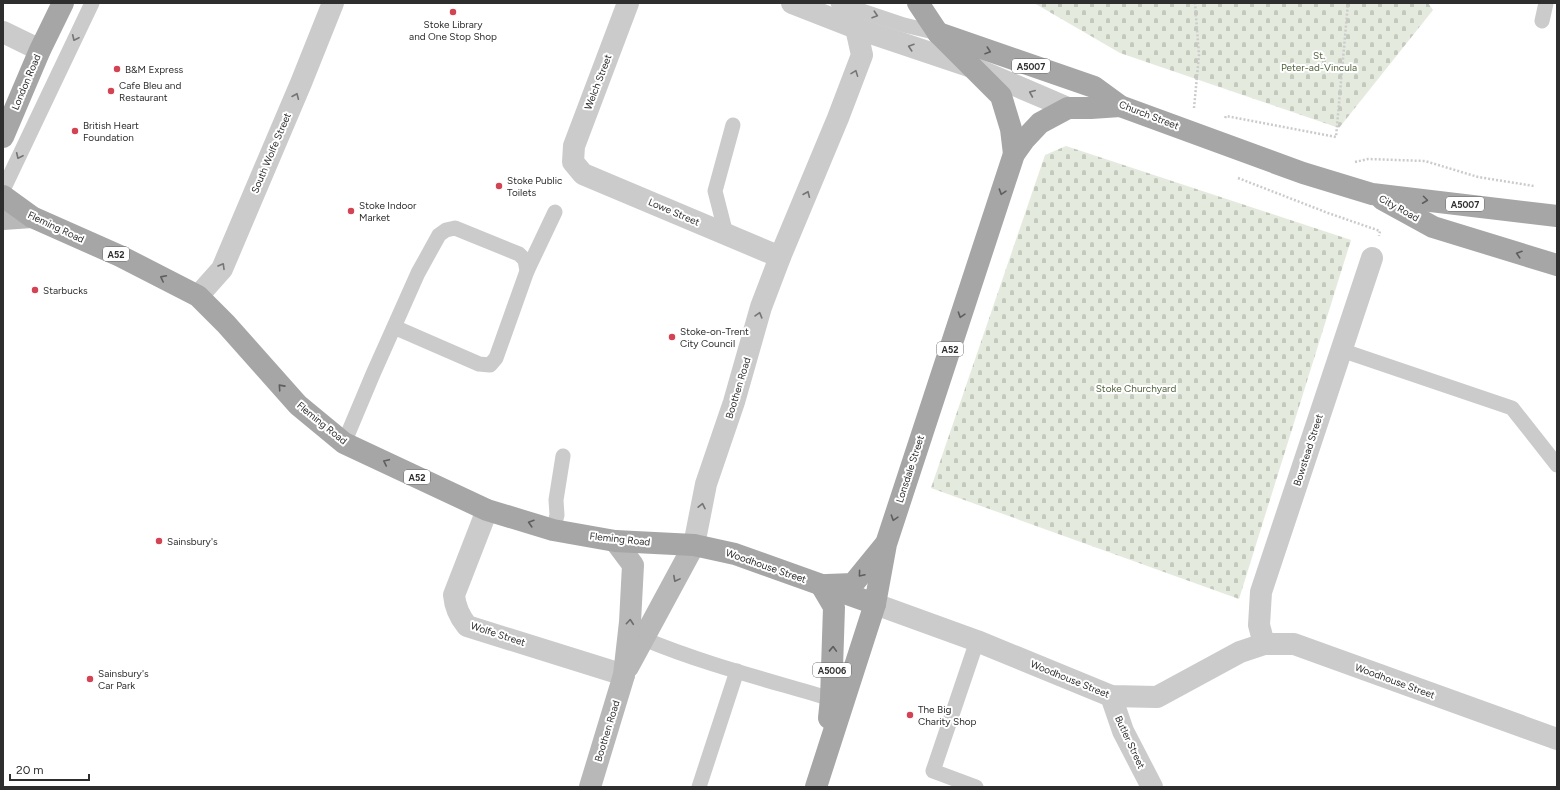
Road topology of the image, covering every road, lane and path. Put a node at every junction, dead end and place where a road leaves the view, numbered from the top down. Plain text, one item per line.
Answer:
1 (63, 3) edge
2 (92, 3) edge
3 (333, 3) edge
4 (628, 3) edge
5 (792, 3) edge
6 (918, 3) edge
7 (1196, 3) edge
8 (1348, 3) edge
9 (1546, 3) edge
10 (833, 8) edge
11 (1542, 21) dead end
12 (856, 28) junction
13 (3, 32) edge
14 (938, 33) junction
15 (40, 50) junction
16 (972, 67) junction
17 (1120, 106) junction
18 (1068, 108) junction
19 (733, 125) dead end
20 (1192, 132) junction
21 (3, 137) edge
22 (1217, 140) junction
23 (1014, 154) junction
24 (573, 162) joint
25 (1354, 162) dead end
26 (1233, 176) dead end
27 (1535, 187) dead end
28 (3, 190) edge
29 (1372, 194) junction
30 (3, 196) edge
31 (555, 212) dead end
32 (1557, 216) edge
33 (32, 217) junction
34 (3, 219) edge
35 (726, 234) junction
36 (780, 257) junction
37 (1372, 258) joint
38 (1557, 265) edge
39 (528, 271) junction
40 (198, 296) junction
41 (394, 328) junction
42 (1341, 350) junction
43 (344, 443) junction
44 (562, 456) dead end
45 (1557, 466) edge
46 (487, 510) junction
47 (554, 530) junction
48 (615, 540) junction
49 (694, 544) junction
50 (886, 544) junction
51 (821, 585) junction
52 (875, 604) junction
53 (644, 639) junction
54 (977, 641) junction
55 (1264, 644) junction
56 (737, 671) junction
57 (624, 675) junction
58 (1111, 696) junction
59 (831, 699) junction
60 (1557, 739) edge
61 (825, 758) junction
62 (590, 787) edge
63 (699, 787) edge
64 (816, 787) edge
65 (976, 787) edge
66 (1152, 787) edge

1 - 15 main road, London Road
2 -> 28 lane
40 -> 3 street, South Wolfe Street
4 - 24 street, Welch Street
5 - 10 street, Church Street
6 - 14 main road, A52
7 - 20 path
8 - 22 path
9 - 11 lane
10 - 12 street, Church Street
10 -> 14 lane, Church Street
16 -> 12 street, Church Street
36 -> 12 street, Boothen Road
13 - 15 street
14 - 16 main road, A52
14 -> 17 main road, Church Street / A5007
15 - 21 main road, London Road
18 -> 16 street, Church Street
16 - 23 main road, Lonsdale Street / A52
17 - 18 main road, Lonsdale Street
17 - 20 main road, Church Street / A5007
18 - 23 main road, Lonsdale Street / A52
19 - 35 lane
20 - 22 main road, Church Street / A5007
22 - 29 main road, Church Street / A5007
23 -> 50 main road, Lonsdale Street / A52
24 - 35 street, Lowe Street
25 - 27 path
26 - 37 path
29 -> 32 main road, City Road / A5007
38 -> 29 main road, City Road / A5007
30 - 33 main road, Fleming Road / A52
31 - 39 lane
33 - 34 street
40 -> 33 main road, Fleming Road / A52
35 - 36 street, Lowe Street
49 -> 36 street, Boothen Road
37 - 42 street, Bowstead Street
39 - 41 lane
39 - 41 lane
43 -> 40 main road, Fleming Road / A52
41 - 43 lane
42 - 45 lane
42 - 55 street, Bowstead Street
46 -> 43 main road, Fleming Road / A52
44 - 47 lane
47 -> 46 main road, Fleming Road / A52
46 - 57 street, Wolfe Street
47 - 48 main road, Fleming Road / A52
48 - 49 main road, Fleming Road / A52
57 -> 48 street, Boothen Road
49 - 51 main road, Woodhouse Street / A52
49 -> 53 street, Boothen Road
50 -> 51 main road, A52
50 - 52 main road, Lonsdale Street
51 - 52 main road, Woodhouse Street
59 -> 51 main road, A5006
52 - 54 street, Woodhouse Street
52 - 61 main road, Lonsdale Street / A5006
53 - 56 lane
53 - 57 street, Boothen Road
54 - 58 street, Woodhouse Street
54 - 65 lane
55 - 58 street, Woodhouse Street
55 - 60 street, Woodhouse Street
56 - 59 lane
56 - 63 lane
57 - 62 street, Boothen Road
58 - 66 street, Butler Street
59 - 61 main road, A5006
61 - 64 main road, Lonsdale Street / A5006

